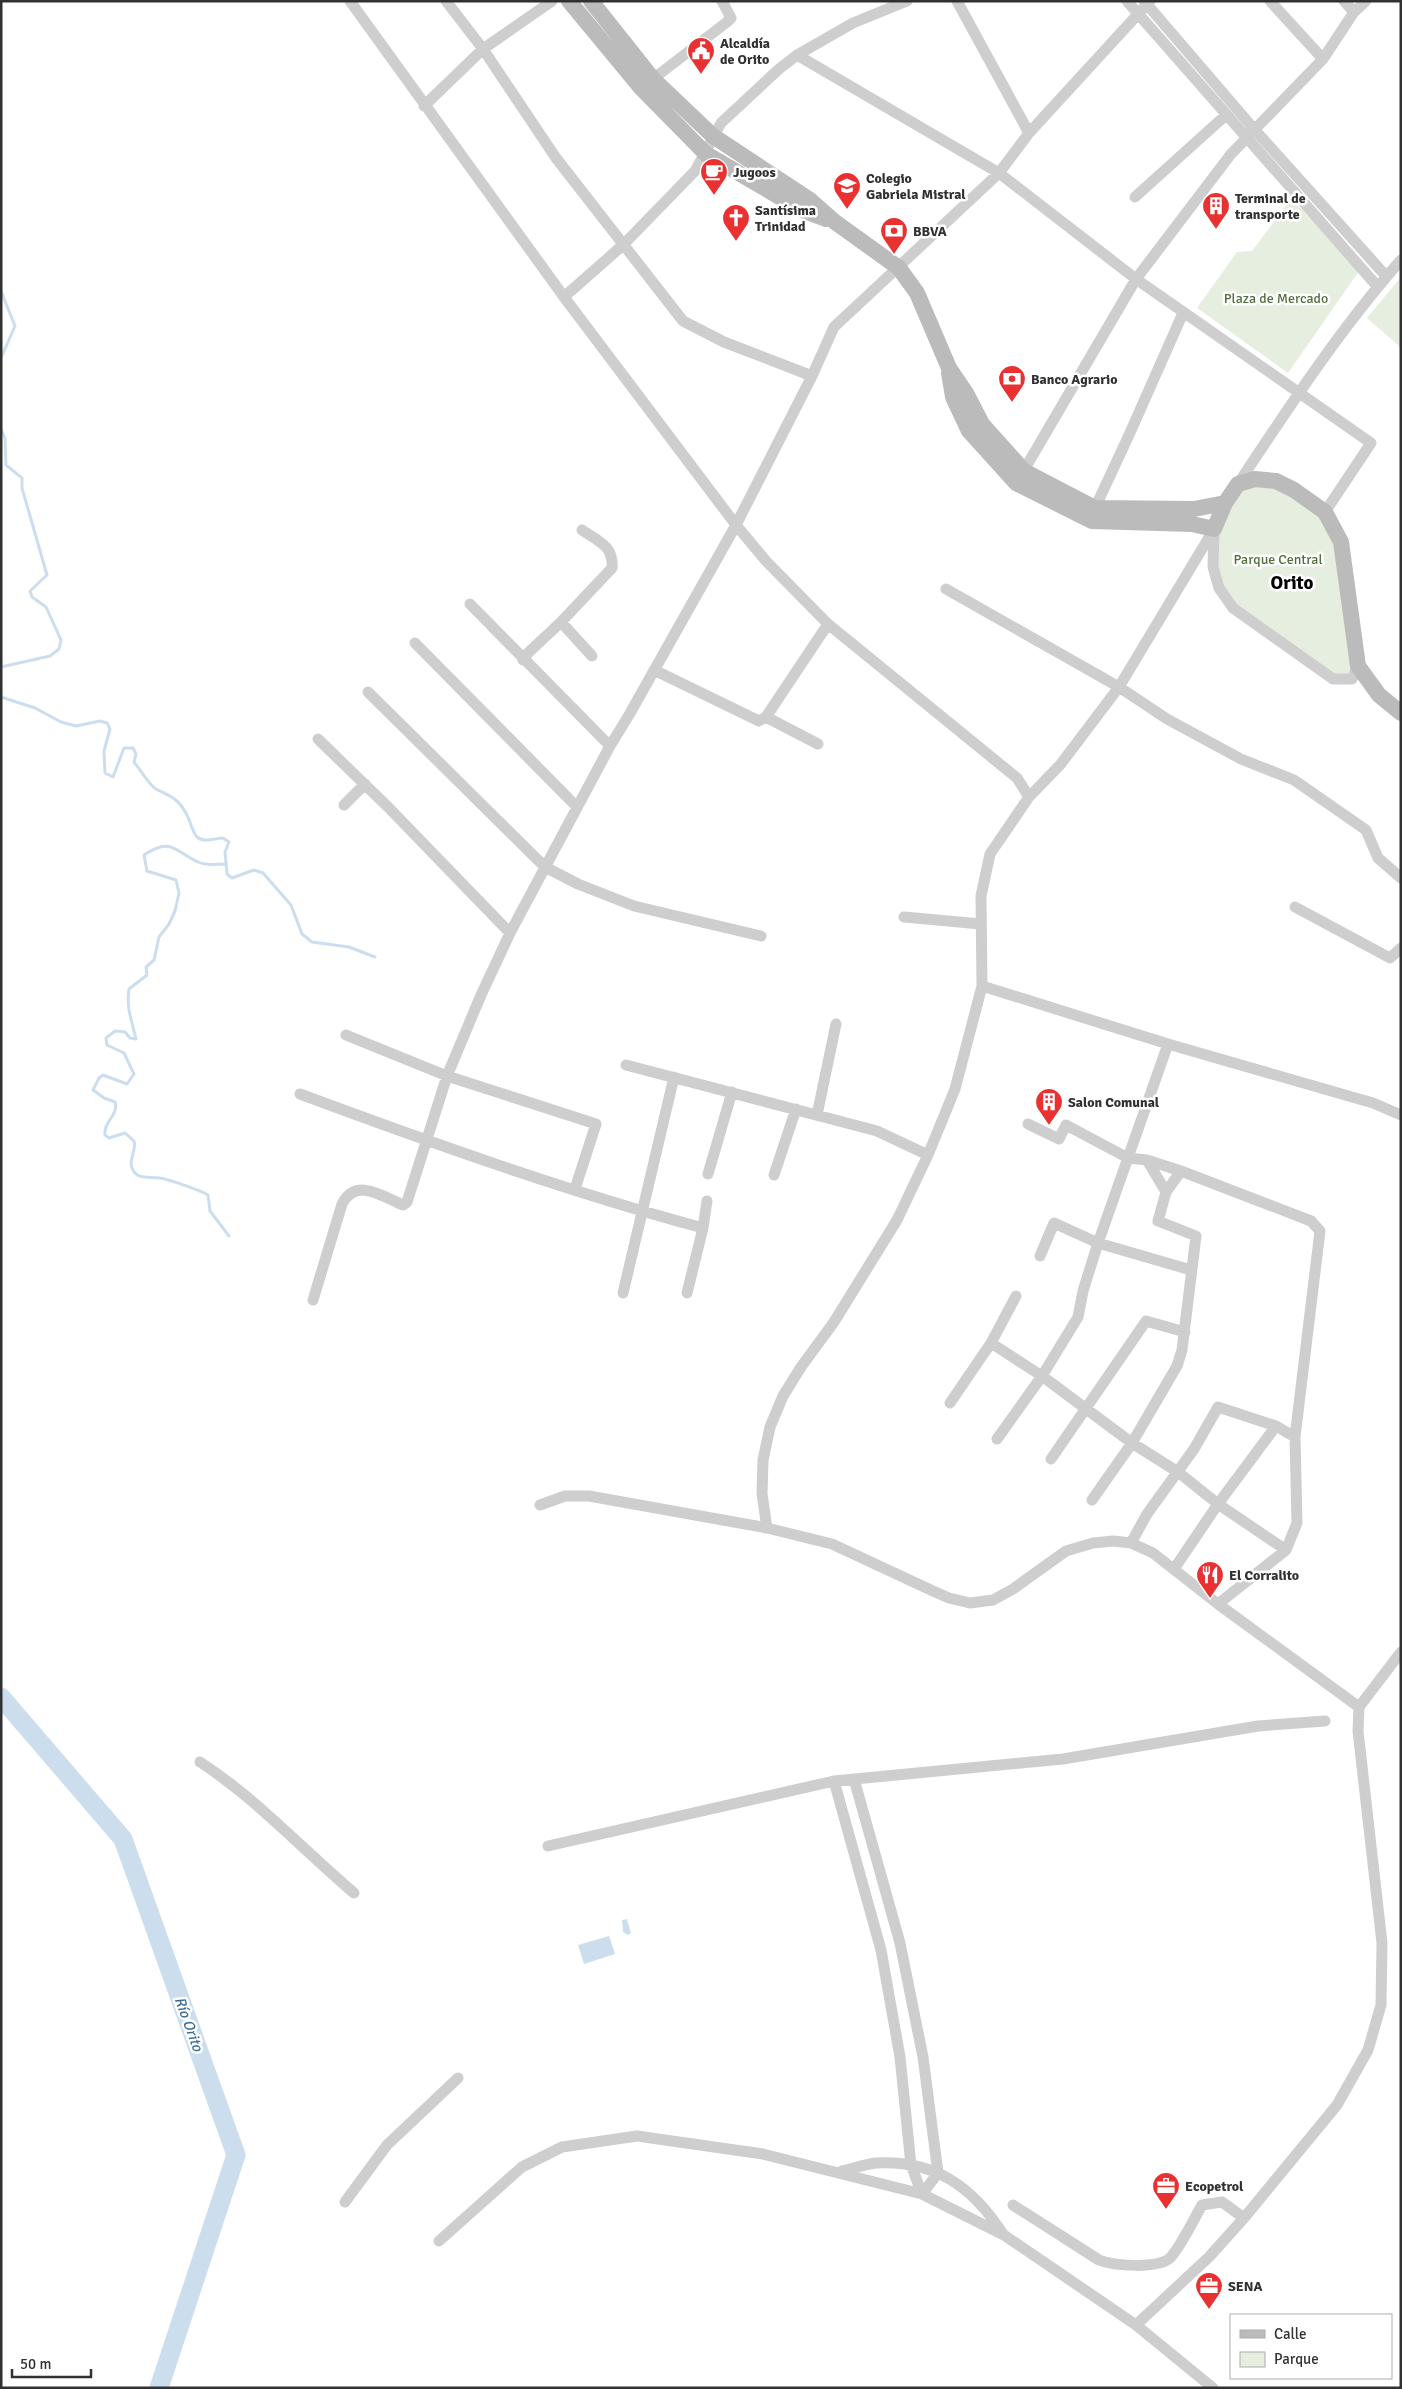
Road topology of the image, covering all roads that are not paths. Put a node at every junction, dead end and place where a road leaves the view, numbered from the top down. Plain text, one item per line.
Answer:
1 (350, 1) edge
2 (446, 1) edge
3 (552, 1) edge
4 (569, 1) edge
5 (591, 1) edge
6 (722, 1) edge
7 (907, 1) edge
8 (957, 1) edge
9 (1128, 1) edge
10 (1270, 1) edge
11 (1344, 1) edge
12 (1147, 2) edge
13 (1360, 5) edge
14 (1138, 14) junction
15 (483, 49) junction
16 (797, 55) junction
17 (1323, 59) junction
18 (647, 84) junction
19 (424, 106) junction
20 (1226, 115) junction
21 (1029, 133) junction
22 (1251, 133) junction
23 (713, 136) junction
24 (706, 154) junction
25 (1000, 172) junction
26 (1135, 197) dead end
27 (835, 222) junction
28 (623, 245) junction
29 (1401, 260) edge
30 (899, 268) junction
31 (1386, 276) junction
32 (1136, 280) junction
33 (1377, 286) junction
34 (564, 297) junction
35 (1183, 313) junction
36 (812, 376) junction
37 (1299, 392) junction
38 (1020, 477) junction
39 (1238, 484) junction
40 (1225, 503) junction
41 (1094, 508) junction
42 (1325, 512) junction
43 (736, 525) junction
44 (1214, 528) junction
45 (582, 530) dead end
46 (946, 589) dead end
47 (470, 604) dead end
48 (560, 622) junction
49 (828, 624) junction
50 (415, 643) dead end
51 (592, 656) dead end
52 (523, 660) junction
53 (1358, 666) junction
54 (654, 670) junction
55 (1119, 687) junction
56 (368, 692) dead end
57 (1401, 713) edge
58 (766, 717) junction
59 (318, 739) dead end
60 (818, 744) dead end
61 (610, 746) junction
62 (365, 784) junction
63 (1029, 797) junction
64 (344, 805) dead end
65 (577, 807) junction
66 (545, 868) junction
67 (1401, 878) edge
68 (1295, 906) dead end
69 (904, 917) dead end
70 (981, 924) junction
71 (510, 933) junction
72 (761, 936) dead end
73 (1401, 948) edge
74 (982, 986) junction
75 (836, 1024) dead end
76 (346, 1035) dead end
77 (1168, 1044) junction
78 (626, 1065) dead end
79 (447, 1076) junction
80 (674, 1077) junction
81 (732, 1092) junction
82 (300, 1094) dead end
83 (796, 1109) junction
84 (817, 1115) junction
85 (1401, 1115) edge
86 (1028, 1124) dead end
87 (427, 1141) junction
88 (928, 1155) junction
89 (1128, 1158) junction
90 (1147, 1160) junction
91 (1181, 1171) junction
92 (708, 1174) dead end
93 (774, 1174) dead end
94 (575, 1189) junction
95 (1166, 1192) junction
96 (707, 1201) dead end
97 (643, 1212) junction
98 (703, 1228) junction
99 (1098, 1244) junction
100 (1040, 1256) dead end
101 (1191, 1270) junction
102 (623, 1293) dead end
103 (686, 1293) dead end
104 (1016, 1296) dead end
105 (313, 1300) dead end
106 (1185, 1332) junction
107 (991, 1342) junction
108 (1042, 1376) junction
109 (950, 1403) dead end
110 (1086, 1409) junction
111 (1276, 1426) junction
112 (1295, 1437) junction
113 (997, 1439) dead end
114 (1132, 1443) junction
115 (1051, 1459) dead end
116 (1178, 1472) junction
117 (1092, 1500) dead end
118 (1218, 1504) junction
119 (540, 1506) dead end
120 (766, 1528) junction
121 (1131, 1543) junction
122 (1286, 1550) junction
123 (1174, 1569) junction
124 (1218, 1604) junction
125 (1401, 1652) edge
126 (1359, 1707) junction
127 (1325, 1721) dead end
128 (200, 1762) dead end
129 (854, 1779) junction
130 (834, 1781) junction
131 (548, 1846) dead end
132 (354, 1893) dead end
133 (900, 1943) junction
134 (881, 1950) junction
135 (458, 2078) dead end
136 (911, 2165) junction
137 (840, 2172) junction
138 (938, 2173) junction
139 (922, 2194) junction
140 (345, 2202) dead end
141 (1013, 2205) dead end
142 (1244, 2218) junction
143 (1004, 2236) junction
144 (439, 2240) dead end
145 (1136, 2325) junction
146 (1213, 2388) edge

1 - 19 street
2 - 15 street
3 - 15 street
4 - 18 main road
5 - 18 main road
6 - 18 street
7 - 16 street
8 - 21 street
9 - 14 street
10 - 17 street
11 - 13 street
12 - 14 street
12 - 22 street
13 - 17 street
14 - 20 street
14 - 21 street
15 - 19 street
15 - 28 street
16 - 23 street
16 - 25 street
17 - 22 street
18 - 23 main road
18 - 24 main road
19 - 34 street
20 - 22 street
20 - 26 street
21 - 25 street
22 - 31 street
22 - 32 street
22 - 33 street
23 - 24 street
23 - 27 main road
24 - 27 main road
24 - 28 street
25 - 30 street
25 - 32 street
27 - 30 main road
28 - 34 street
28 - 36 street
29 - 31 street
30 - 36 street
30 - 38 main road
31 - 33 street
32 - 35 street
32 - 38 street
33 - 37 street
34 - 43 street
35 - 37 street
35 - 41 street
36 - 43 street
37 - 39 street
37 - 42 street
38 - 41 main road
38 - 44 main road
39 - 40 main road
39 - 42 main road
40 - 41 main road
40 - 44 main road
42 - 53 main road
43 - 49 street
43 - 54 street
44 - 53 street
44 - 55 street
45 - 48 street
46 - 55 street
47 - 52 street
48 - 51 street
48 - 52 street
49 - 58 street
49 - 63 street
50 - 65 street
52 - 61 street
53 - 57 main road
54 - 58 street
54 - 61 street
55 - 63 street
55 - 67 street
56 - 66 street
58 - 60 street
59 - 62 street
61 - 65 street
62 - 64 street
62 - 71 street
63 - 70 street
65 - 66 street
66 - 71 street
66 - 72 street
68 - 73 street
69 - 70 street
70 - 74 street
71 - 79 street
74 - 77 street
74 - 88 street
75 - 84 street
76 - 79 street
77 - 85 street
77 - 89 street
78 - 80 street
79 - 87 street
79 - 94 street
80 - 81 street
80 - 97 street
81 - 83 street
81 - 92 street
82 - 87 street
83 - 84 street
83 - 93 street
84 - 88 street
86 - 89 street
87 - 94 street
87 - 105 street
88 - 120 street
89 - 90 street
89 - 99 street
90 - 91 street
90 - 95 street
91 - 95 street
91 - 112 street
94 - 97 street
95 - 101 street
96 - 98 street
97 - 98 street
97 - 102 street
98 - 103 street
99 - 100 street
99 - 101 street
99 - 108 street
101 - 106 street
104 - 107 street
106 - 110 street
106 - 114 street
107 - 108 street
107 - 109 street
108 - 110 street
108 - 113 street
110 - 114 street
110 - 115 street
111 - 112 street
111 - 116 street
111 - 118 street
112 - 122 street
114 - 116 street
114 - 117 street
116 - 118 street
116 - 121 street
118 - 122 street
118 - 123 street
119 - 120 street
120 - 121 street
121 - 123 street
122 - 124 street
123 - 124 street
124 - 126 street
125 - 126 street
126 - 142 street
127 - 129 street
128 - 132 street
129 - 130 street
129 - 133 street
130 - 131 street
130 - 134 street
133 - 134 street
133 - 138 street
134 - 136 street
135 - 140 street
136 - 137 street
136 - 138 street
136 - 139 street
137 - 139 street
137 - 144 street
138 - 139 street
138 - 143 street
139 - 143 street
141 - 142 street
142 - 145 street
143 - 145 street
145 - 146 street

